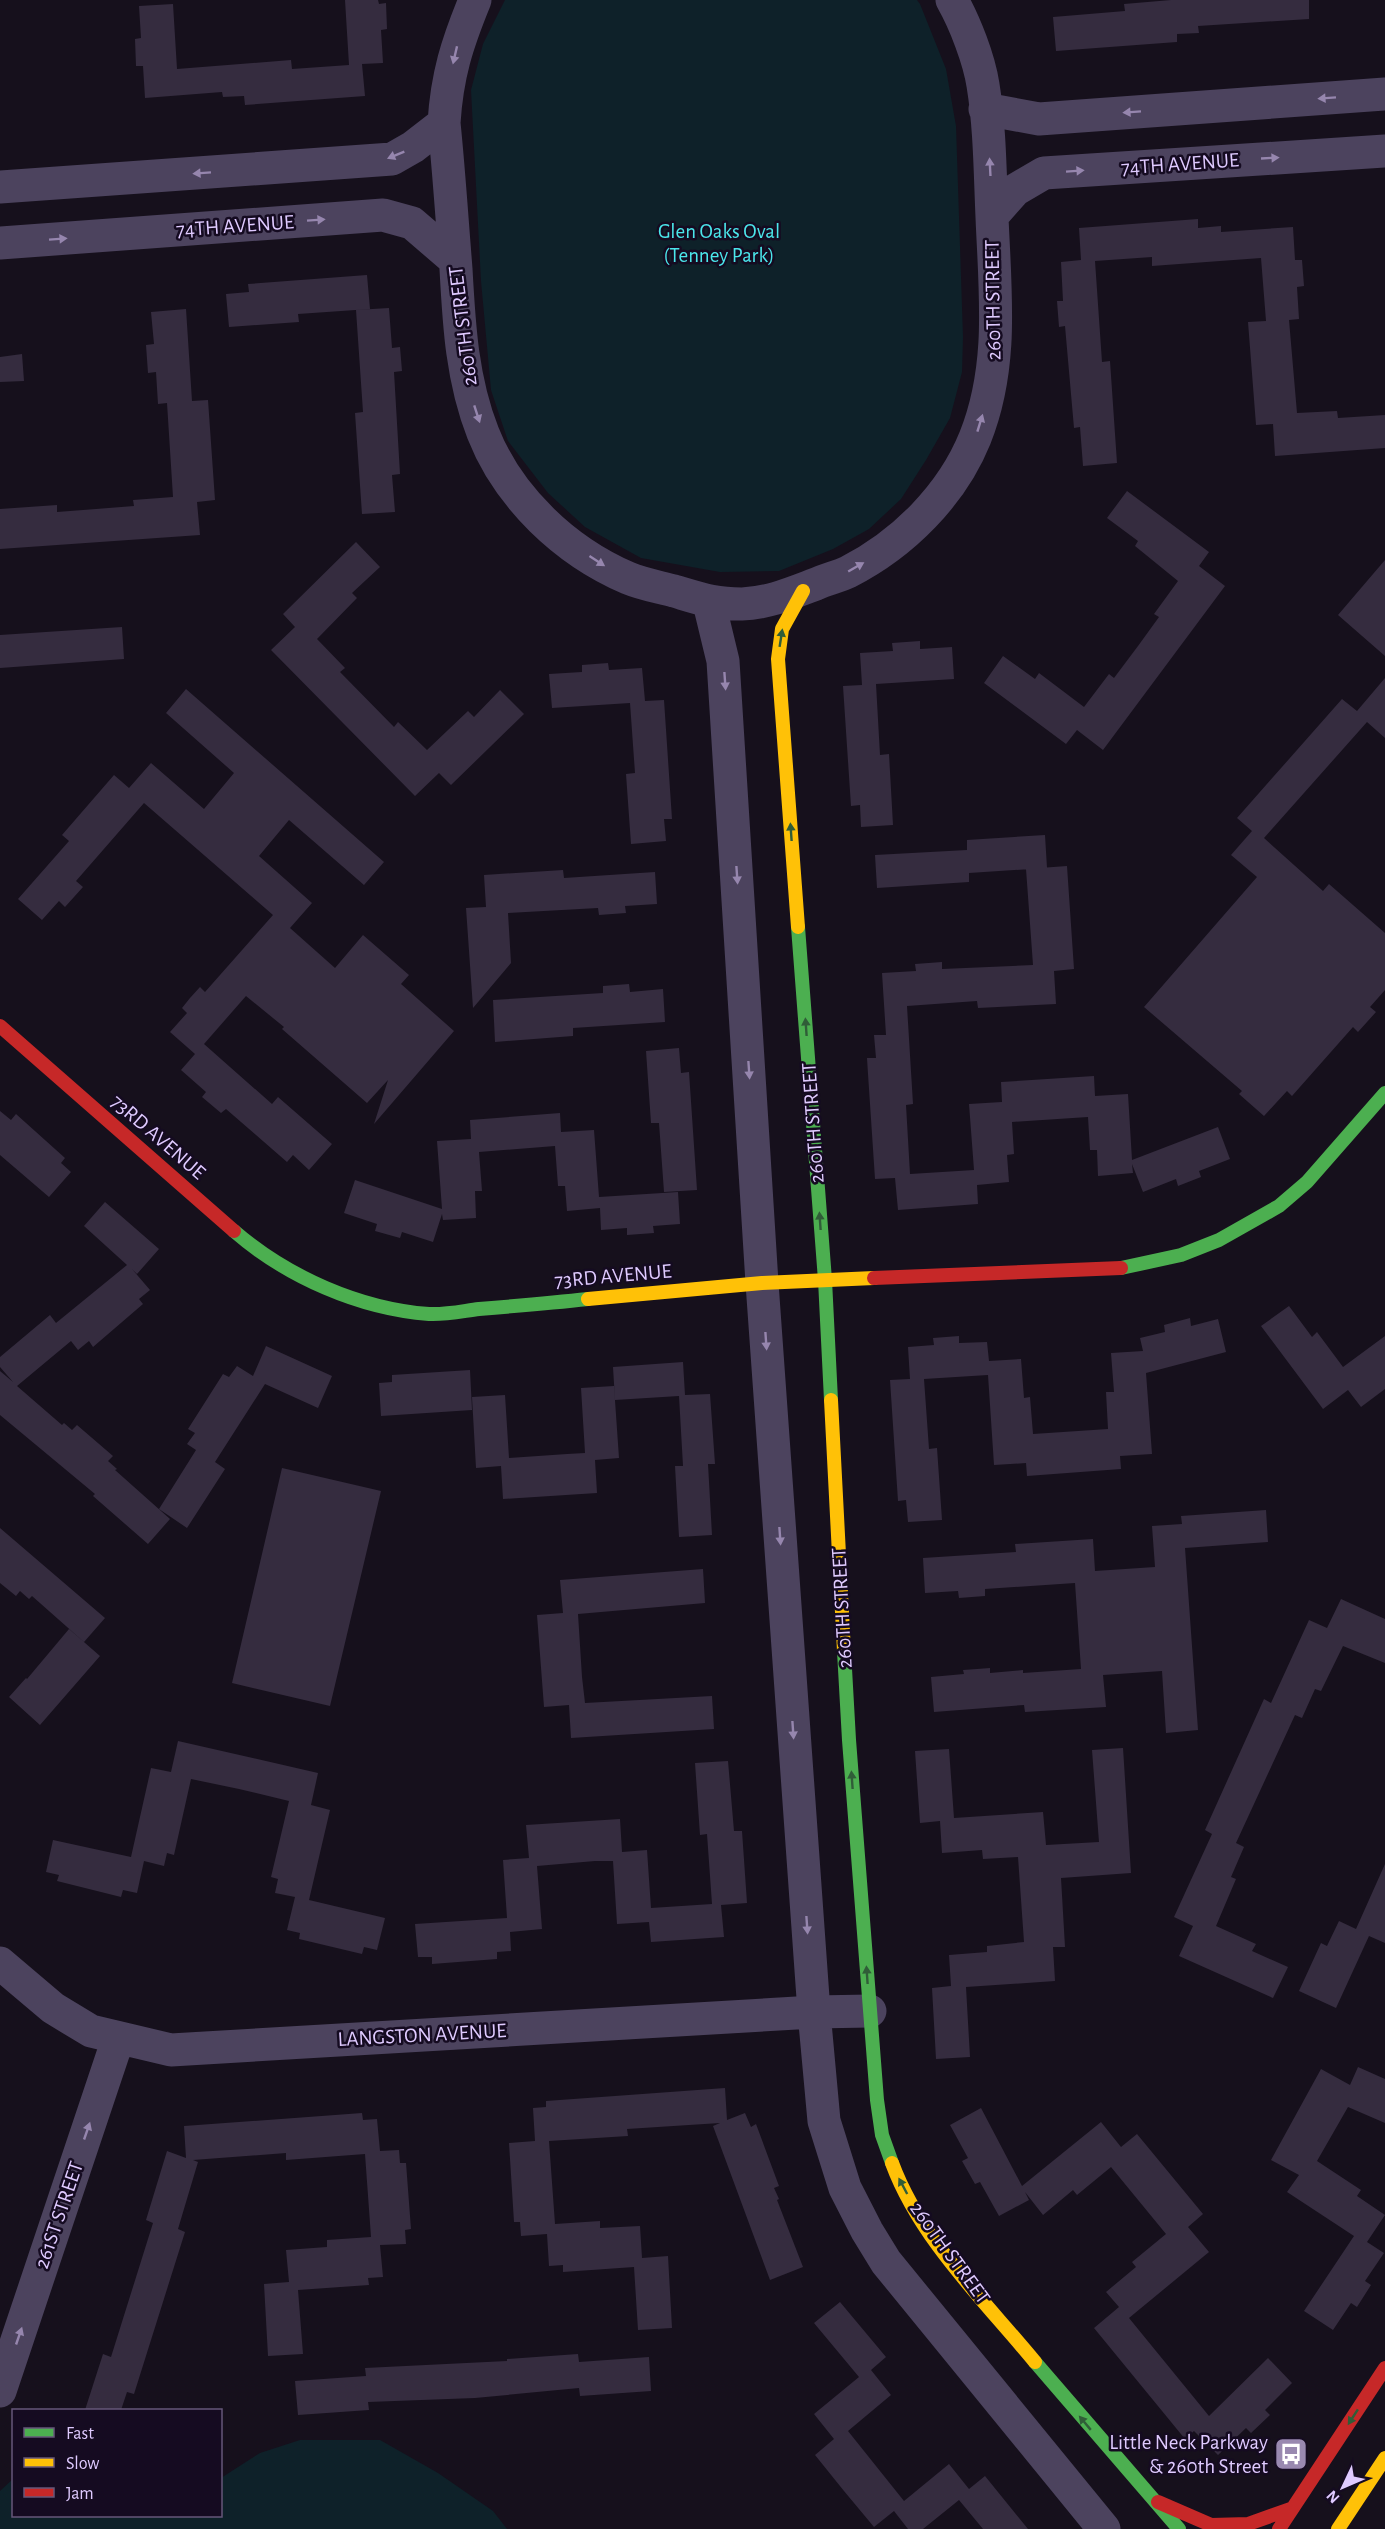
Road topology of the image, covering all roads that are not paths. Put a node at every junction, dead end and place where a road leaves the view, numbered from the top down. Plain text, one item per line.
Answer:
1 (475, 0) edge
2 (952, 0) edge
3 (1385, 94) edge
4 (985, 109) junction
5 (444, 123) junction
6 (1385, 151) edge
7 (0, 187) edge
8 (992, 216) junction
9 (0, 243) edge
10 (455, 260) junction
11 (803, 591) junction
12 (709, 603) junction
13 (0, 1026) edge
14 (1385, 1093) edge
15 (825, 1280) junction
16 (762, 1283) junction
17 (0, 1963) edge
18 (870, 2011) junction
19 (814, 2012) junction
20 (118, 2039) junction
21 (1385, 2368) edge
22 (0, 2391) edge
23 (1385, 2458) edge
24 (1152, 2499) junction
25 (1293, 2508) junction
26 (1104, 2529) edge
27 (1179, 2529) edge
28 (1279, 2529) edge
29 (1338, 2529) edge

1 -> 5 street, 260TH STREET
2 - 4 street, 260TH STREET
3 -> 4 street
8 -> 4 street, 260TH STREET
5 -> 7 street
5 - 10 street, 260TH STREET
8 -> 6 street, 74TH AVENUE
11 -> 8 street, 260TH STREET
9 -> 10 street, 74TH AVENUE
10 -> 12 street, 260TH STREET
11 - 12 street, 260TH STREET
15 -> 11 street, 260TH STREET
12 -> 16 street
13 - 16 street, 73RD AVENUE
14 - 15 street, 73RD AVENUE
15 - 16 street, 73RD AVENUE
18 -> 15 street, 260TH STREET
16 -> 19 street
17 - 20 street, LANGSTON AVENUE
18 - 19 street, LANGSTON AVENUE
24 -> 18 street, 260TH STREET
19 - 20 street, LANGSTON AVENUE
19 - 26 street
22 -> 20 street, 261ST STREET
21 -> 25 street
23 - 29 street
24 - 25 street
24 - 27 street, 260TH STREET
25 - 28 street

